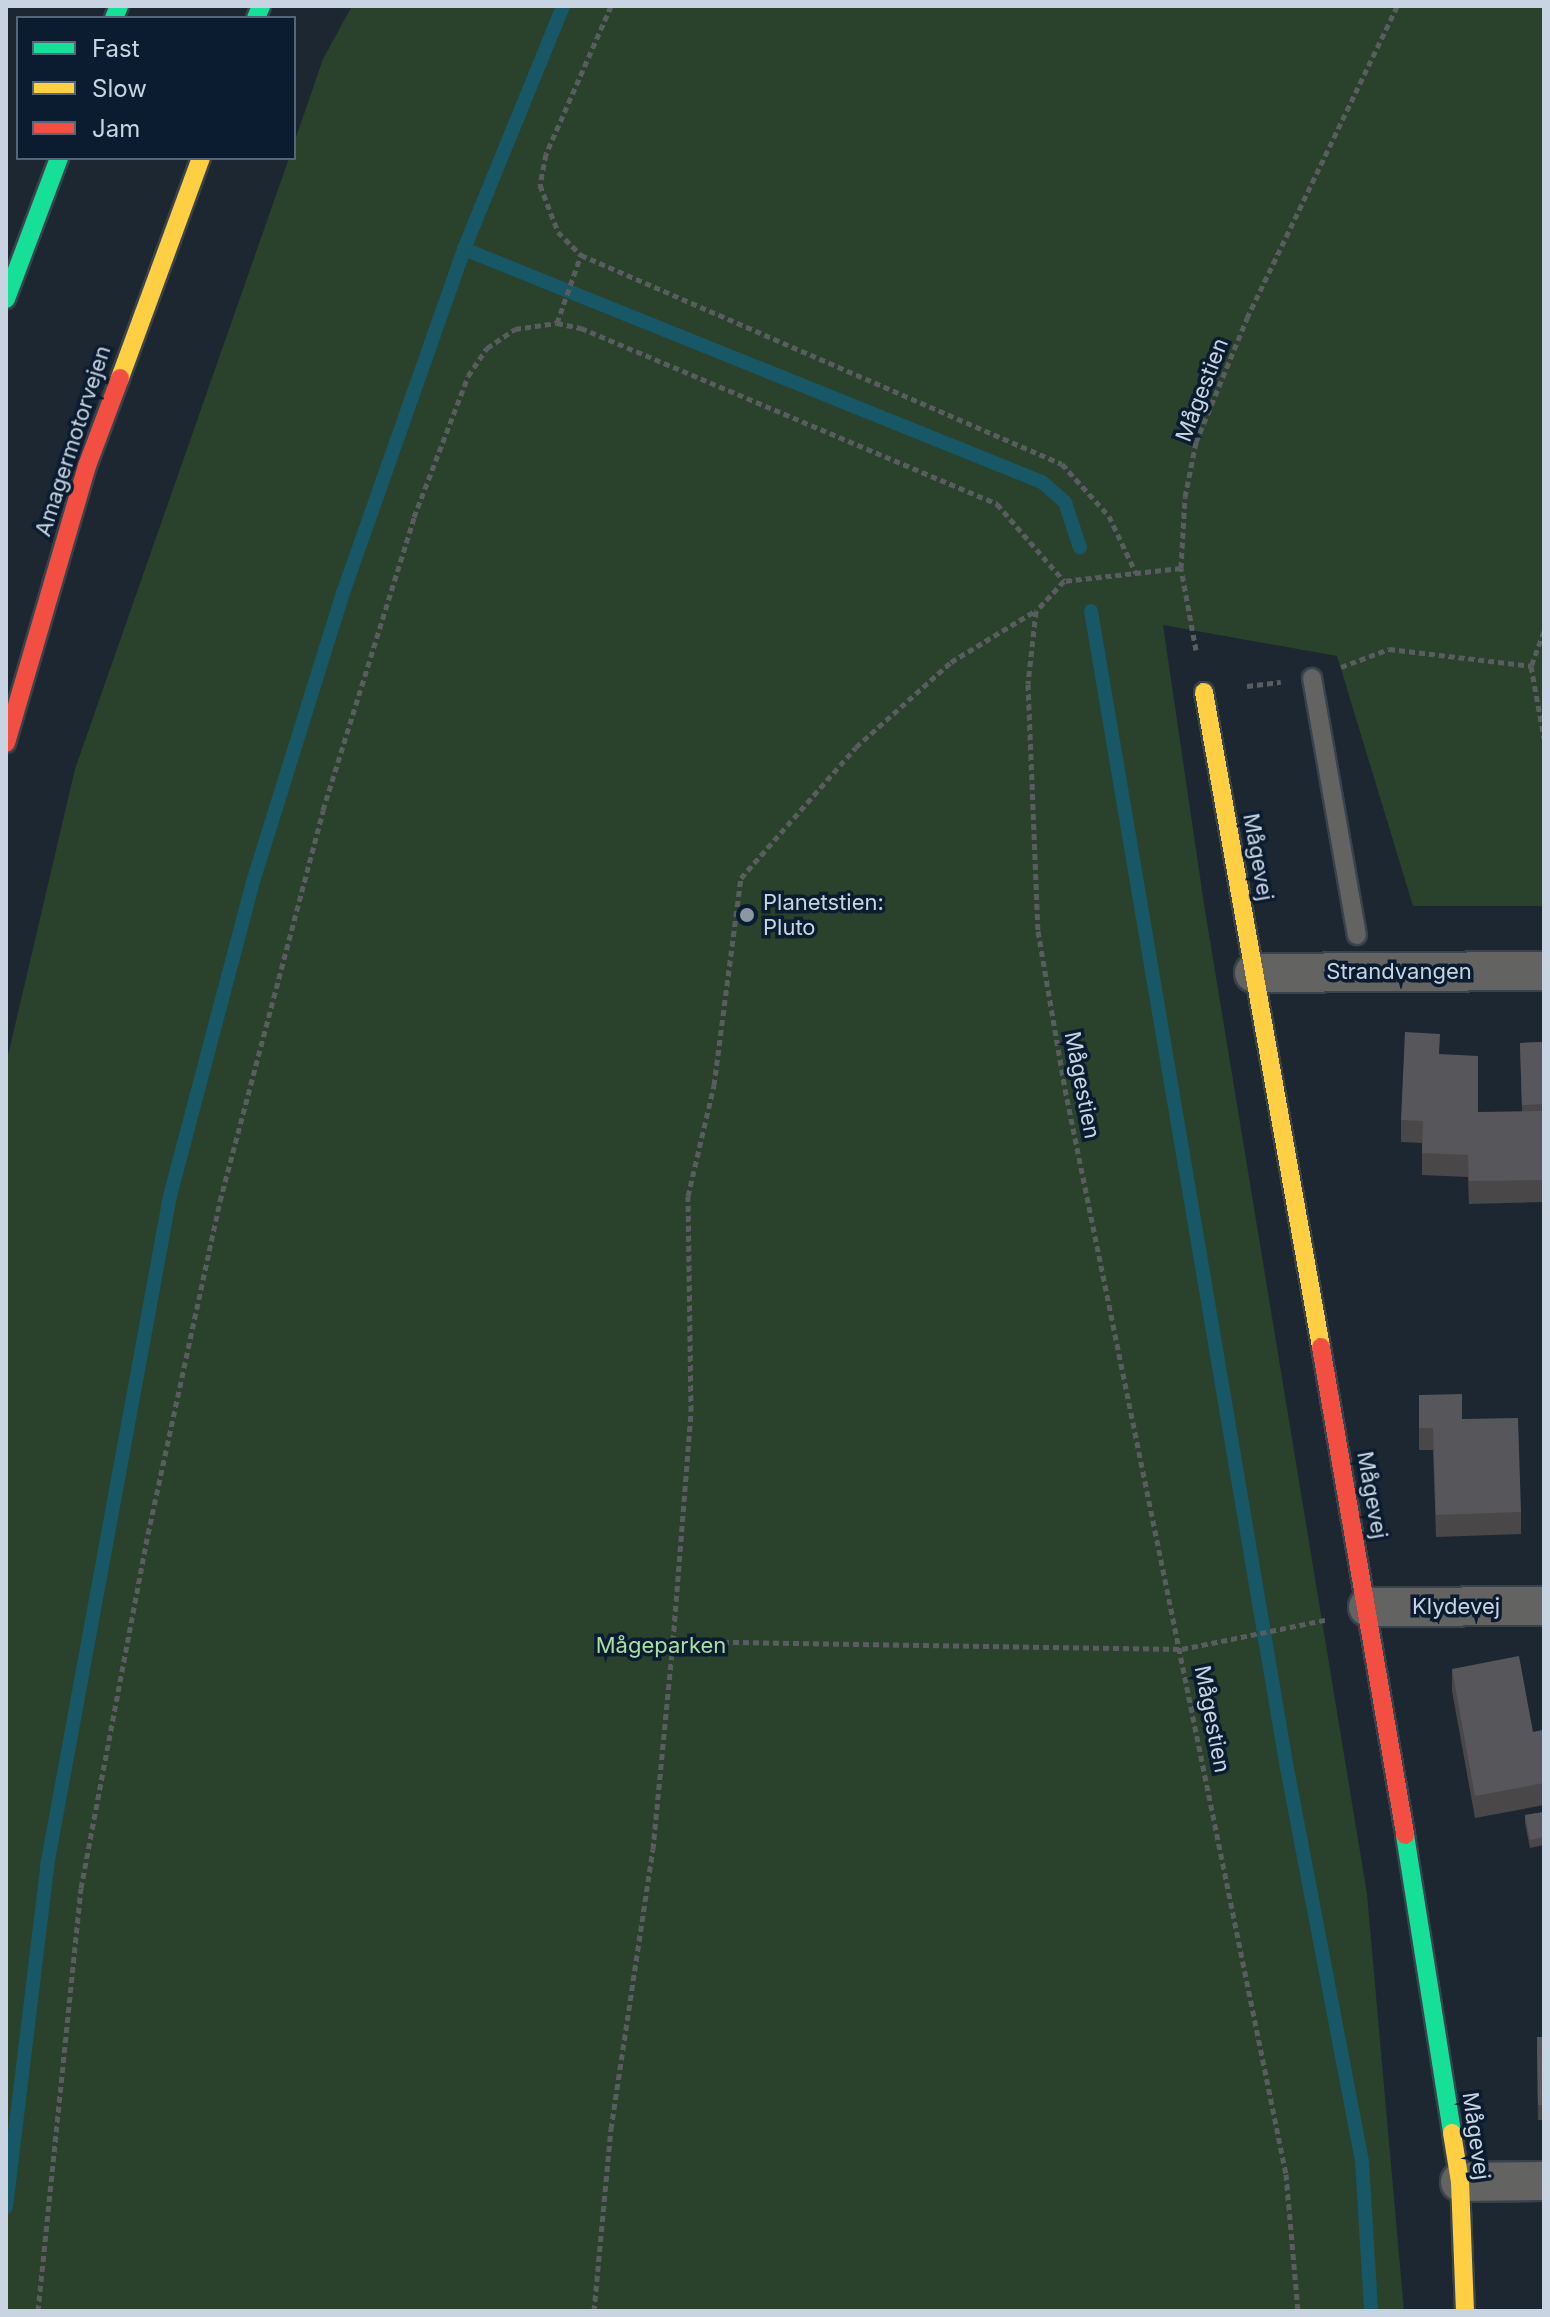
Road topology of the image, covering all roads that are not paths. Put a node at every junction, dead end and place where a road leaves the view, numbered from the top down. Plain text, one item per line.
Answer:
1 (58, 160) edge
2 (200, 160) edge
3 (6, 299) edge
4 (1312, 678) road end
5 (1204, 692) road end
6 (6, 743) edge
7 (1357, 935) dead end
8 (1544, 971) edge
9 (1254, 973) junction
10 (1544, 1606) edge
11 (1368, 1607) junction
12 (1544, 2181) edge
13 (1460, 2182) junction
14 (1465, 2311) edge

1 - 3 main road
2 - 6 main road, Amagermotorvejen
4 - 7 lane
5 - 9 main road, Mågevej
8 - 9 street, Strandvangen
9 - 11 main road, Mågevej
10 - 11 street, Klydevej
11 - 13 main road, Mågevej
12 - 13 street
13 - 14 main road, Mågevej

